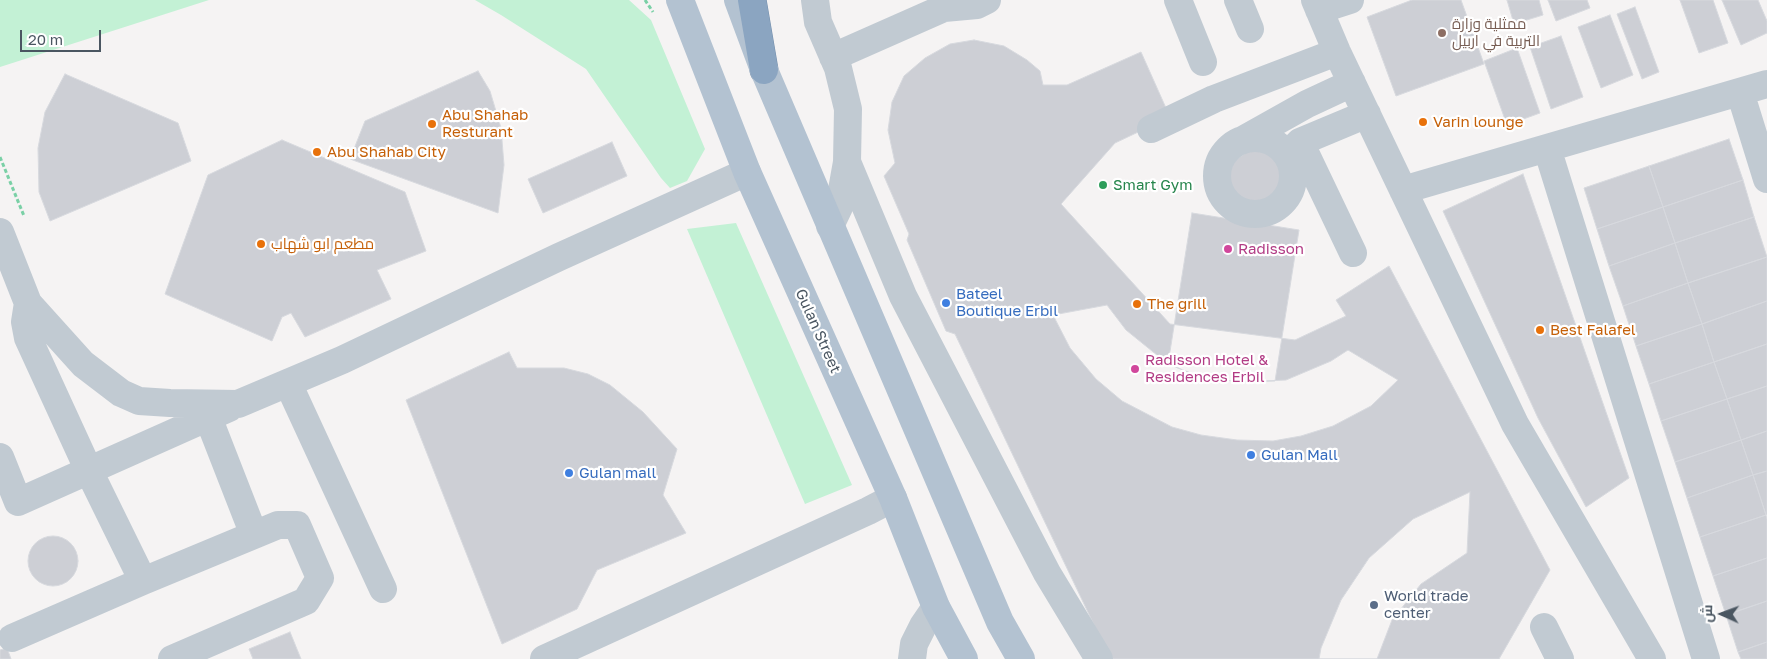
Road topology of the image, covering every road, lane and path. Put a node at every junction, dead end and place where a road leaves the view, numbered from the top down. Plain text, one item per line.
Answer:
1 (645, 0) edge
2 (680, 0) edge
3 (738, 0) edge
4 (752, 0) edge
5 (815, 0) edge
6 (987, 0) edge
7 (1178, 0) edge
8 (1238, 0) edge
9 (1350, 0) edge
10 (649, 4) dead end
11 (947, 4) edge
12 (1317, 5) edge
13 (1250, 29) dead end
14 (1337, 52) junction
15 (833, 57) junction
16 (1203, 62) dead end
17 (764, 70) junction
18 (1352, 83) junction
19 (1767, 84) edge
20 (1740, 92) junction
21 (1368, 114) junction
22 (1151, 130) dead end
23 (1233, 145) junction
24 (1294, 148) junction
25 (1547, 148) junction
26 (847, 162) junction
27 (747, 172) junction
28 (1767, 179) edge
29 (1403, 190) junction
30 (830, 226) junction
31 (0, 232) edge
32 (1353, 253) dead end
33 (28, 303) junction
34 (288, 383) junction
35 (238, 404) junction
36 (208, 417) junction
37 (0, 457) edge
38 (88, 471) junction
39 (892, 498) junction
40 (254, 535) junction
41 (143, 581) junction
42 (383, 589) dead end
43 (936, 607) junction
44 (1544, 627) dead end
45 (12, 638) dead end
46 (172, 659) edge
47 (544, 659) edge
48 (912, 659) edge
49 (964, 659) edge
50 (1021, 659) edge
51 (1099, 659) edge
52 (1560, 659) edge
53 (1652, 659) edge
54 (1706, 659) edge

1 - 10 path
2 - 27 main road, Gulan Street
3 - 17 main road
4 - 17 highway
5 - 15 street
6 - 11 street
7 - 16 street
8 - 13 street
9 - 12 street
11 - 15 street
12 - 14 street
14 - 18 street
14 - 22 street
15 - 26 street
17 - 30 main road
18 - 21 street
18 - 23 street
19 - 20 street
20 - 25 street
20 - 28 street
21 - 24 street
21 - 29 street
23 - 24 street
23 - 24 street
24 - 32 street
25 - 29 street
25 - 54 street
26 - 30 street
26 - 51 street
27 - 34 street
27 - 39 main road, Gulan Street
29 - 53 street
30 - 50 main road
31 - 33 street
33 - 35 street
33 - 38 street
34 - 35 street
34 - 42 street
35 - 36 street
36 - 38 street
36 - 40 street
37 - 38 street
38 - 41 street
39 - 43 main road, Gulan Street
39 - 47 street
40 - 41 street
40 - 46 street
41 - 45 street
43 - 48 street
43 - 49 main road, Gulan Street
44 - 52 street

